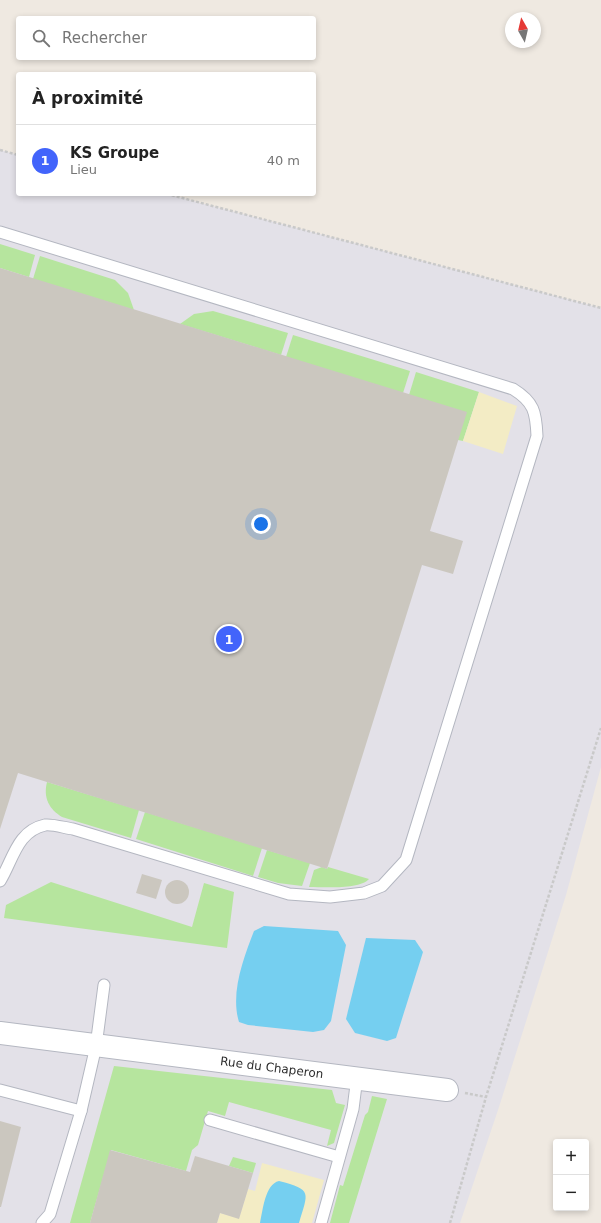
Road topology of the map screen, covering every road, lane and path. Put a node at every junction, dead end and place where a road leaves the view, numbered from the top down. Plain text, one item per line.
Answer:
1 (0, 150) edge
2 (16, 154) edge
3 (175, 196) edge
4 (0, 232) edge
5 (601, 308) edge
6 (601, 728) edge
7 (0, 880) edge
8 (104, 985) dead end
9 (0, 1033) edge
10 (96, 1046) junction
11 (357, 1077) junction
12 (0, 1090) edge
13 (447, 1090) dead end
14 (81, 1111) junction
15 (210, 1120) dead end
16 (339, 1157) junction
17 (42, 1223) edge
18 (321, 1223) edge
19 (450, 1223) edge

1 - 2 path
3 - 5 path
4 - 7 lane
6 - 19 path
8 - 10 lane
9 - 10 street, Rue du Chaperon
10 - 11 street, Rue du Chaperon
10 - 14 lane
11 - 13 street, Rue du Chaperon
11 - 16 lane
12 - 14 lane
14 - 17 lane
15 - 16 lane
16 - 18 lane

